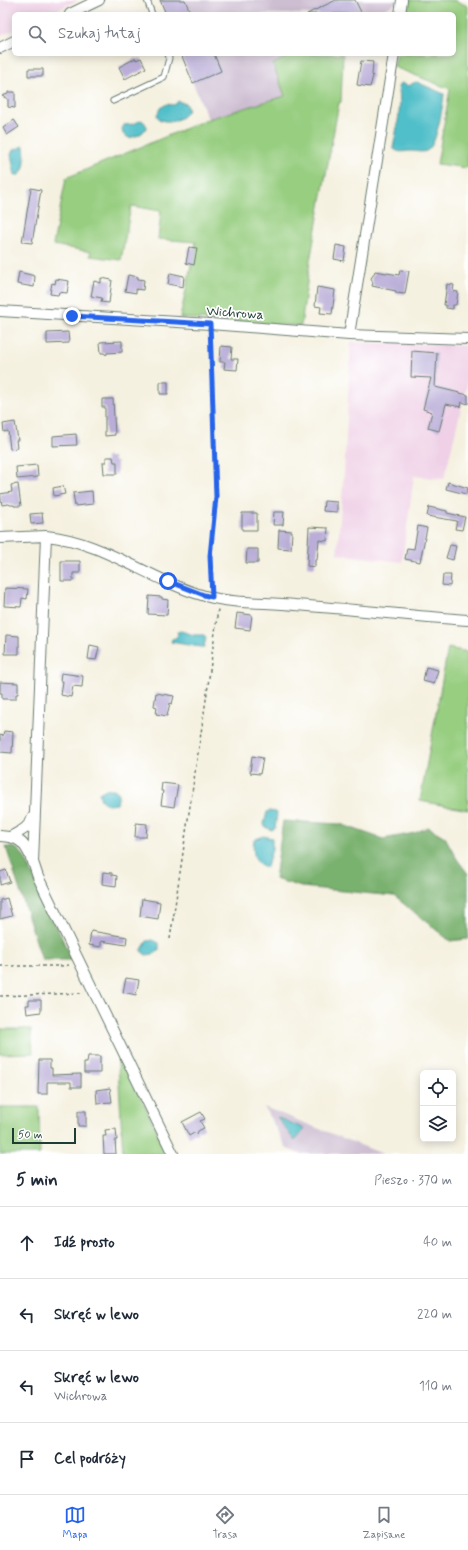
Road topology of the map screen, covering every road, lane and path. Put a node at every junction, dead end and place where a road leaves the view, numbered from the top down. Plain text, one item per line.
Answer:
1 (99, 0) edge
2 (147, 0) edge
3 (402, 0) edge
4 (74, 12) edge
5 (151, 12) edge
6 (400, 12) edge
7 (12, 42) edge
8 (0, 48) edge
9 (168, 56) edge
10 (394, 56) edge
11 (113, 101) dead end
12 (0, 311) edge
13 (210, 324) junction
14 (349, 335) junction
15 (468, 339) edge
16 (46, 536) junction
17 (0, 538) edge
18 (216, 598) junction
19 (468, 620) edge
20 (34, 814) junction
21 (5, 837) edge
22 (32, 862) junction
23 (170, 939) dead end
24 (80, 960) junction
25 (0, 966) edge
26 (96, 993) junction
27 (0, 996) edge
28 (172, 1154) edge

1 - 4 street
2 - 5 lane
3 - 6 street
7 - 8 street
9 - 11 lane
10 - 14 street
12 - 13 street, Wichrowa
13 - 14 street, Wichrowa
13 - 18 path
14 - 15 street, Wichrowa
16 - 17 street
16 - 18 street
16 - 20 street
18 - 19 street
18 - 23 path
20 - 21 street
20 - 22 street
21 - 22 street
22 - 24 street
24 - 25 path
24 - 26 street
26 - 27 path
26 - 28 street

